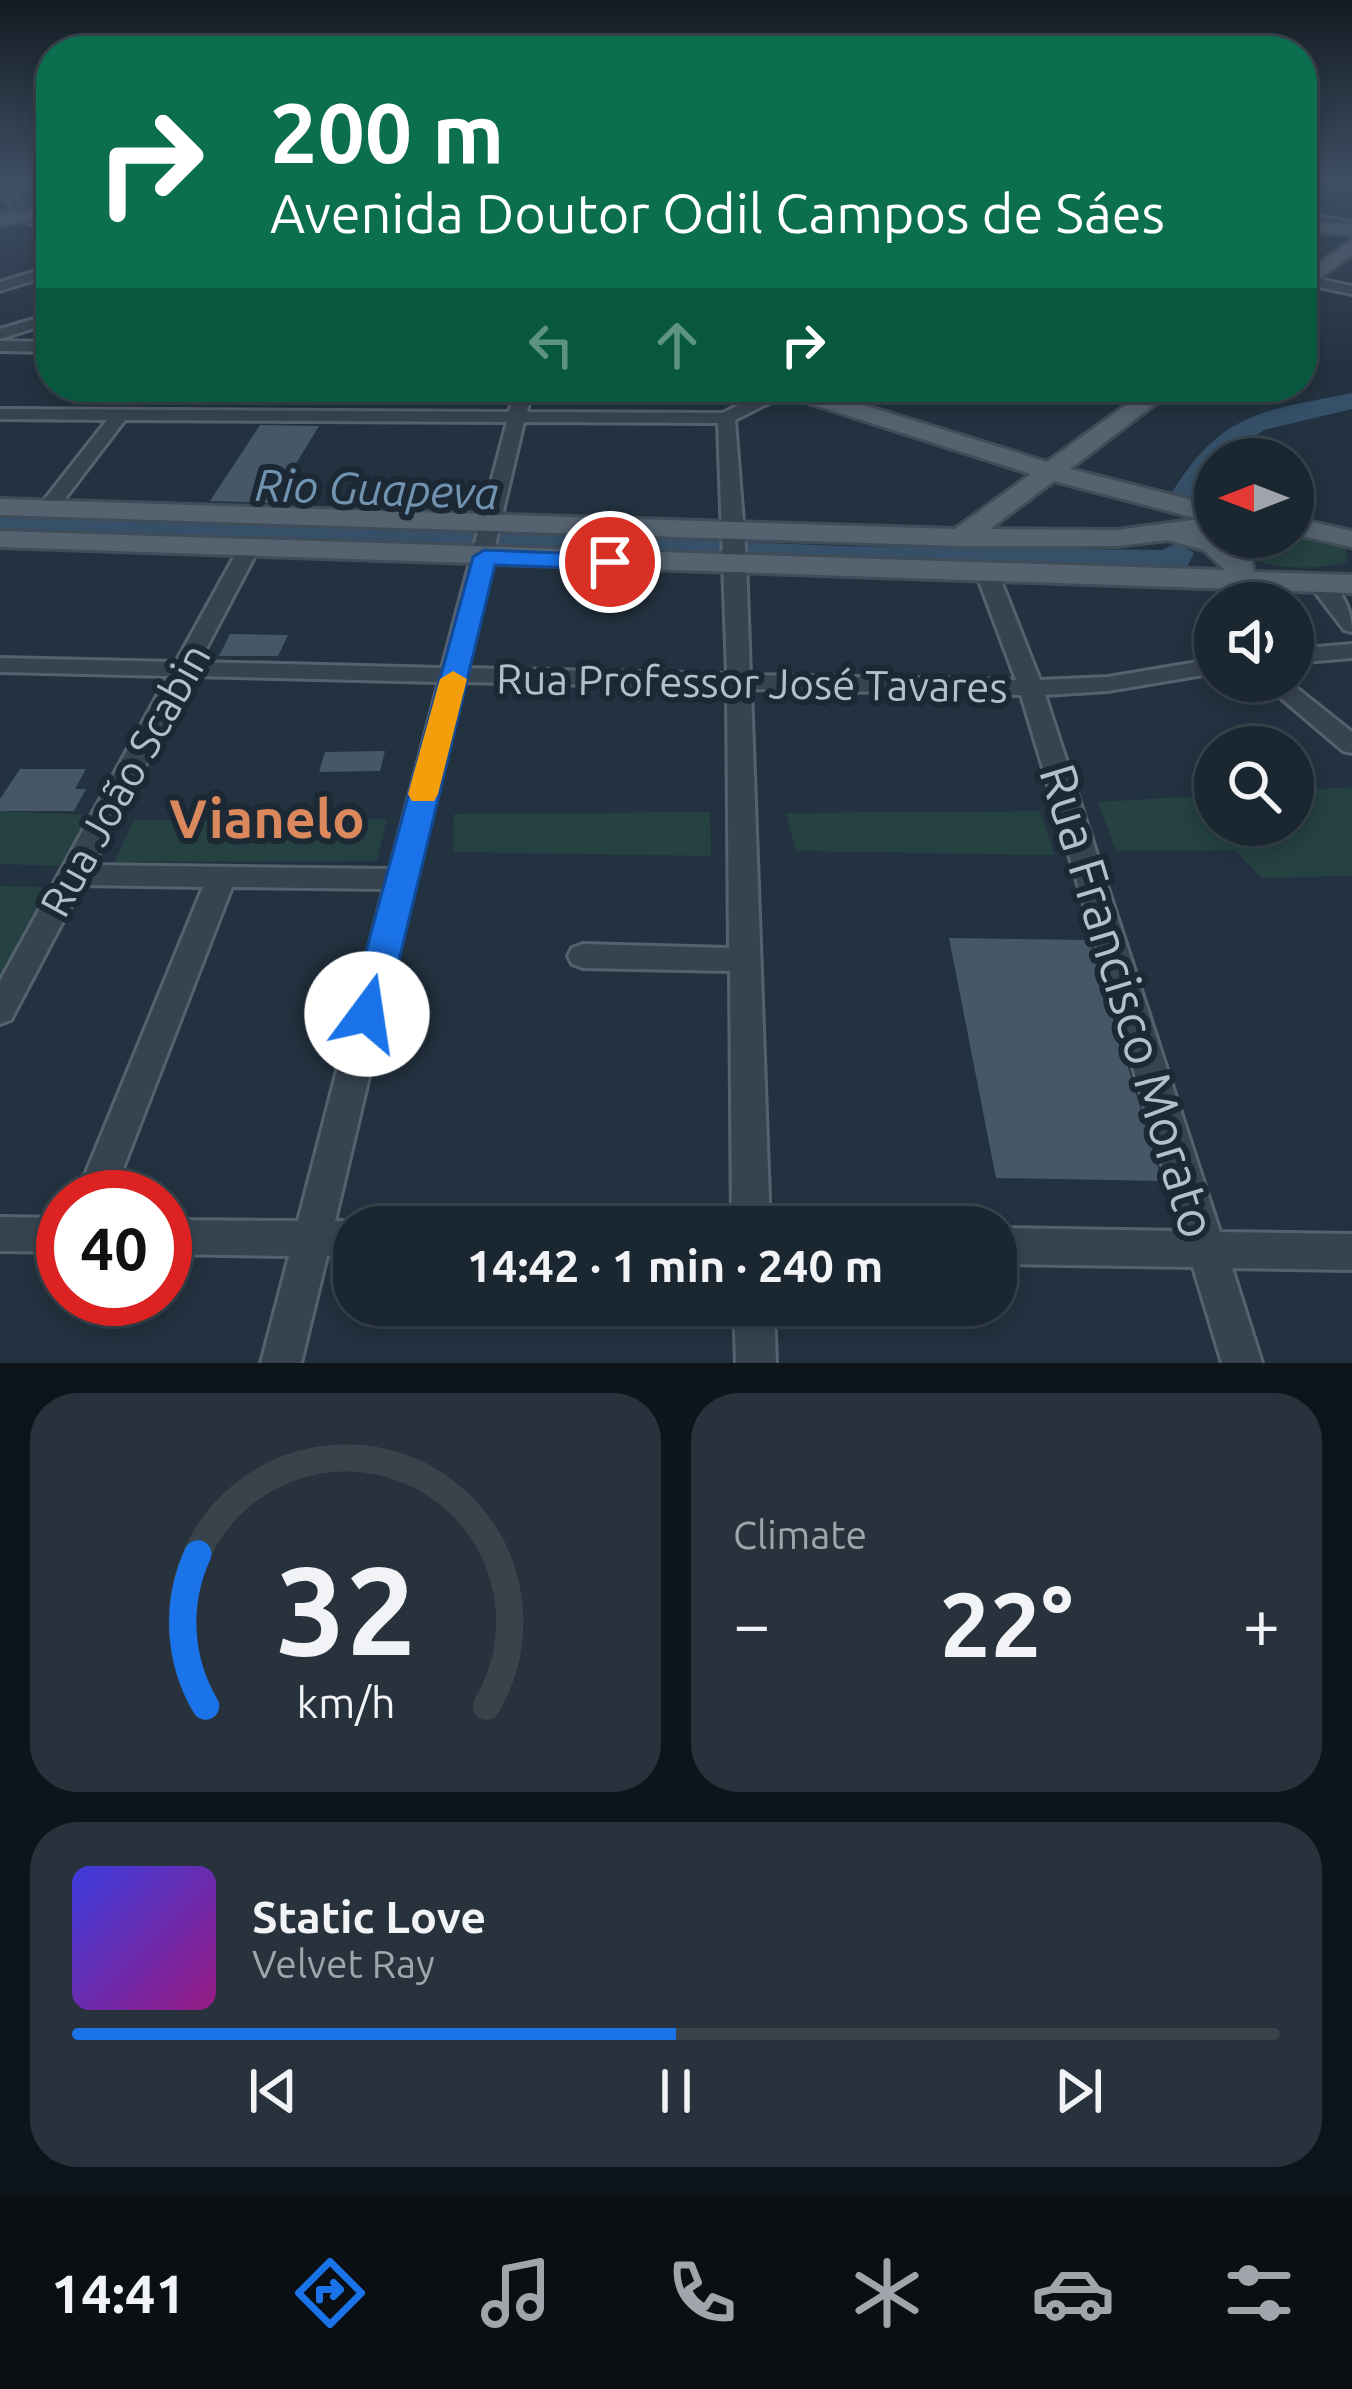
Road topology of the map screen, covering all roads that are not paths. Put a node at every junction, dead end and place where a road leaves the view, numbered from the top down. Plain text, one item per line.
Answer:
1 (1352, 245) edge
2 (1317, 274) edge
3 (36, 275) edge
4 (1317, 285) edge
5 (0, 286) edge
6 (1352, 290) edge
7 (36, 325) edge
8 (4, 339) edge
9 (36, 344) edge
10 (520, 402) edge
11 (756, 402) edge
12 (831, 402) edge
13 (1145, 402) edge
14 (0, 414) edge
15 (119, 416) junction
16 (516, 416) junction
17 (726, 418) junction
18 (1048, 472) junction
19 (0, 507) edge
20 (47, 509) junction
21 (1194, 510) edge
22 (1352, 513) edge
23 (1314, 519) edge
24 (1194, 528) edge
25 (1314, 528) edge
26 (1166, 531) junction
27 (960, 538) junction
28 (1352, 539) edge
29 (488, 540) junction
30 (4, 545) edge
31 (249, 548) junction
32 (735, 549) junction
33 (987, 573) junction
34 (1219, 580) junction
35 (1342, 583) edge
36 (1352, 625) edge
37 (1352, 651) edge
38 (1314, 654) edge
39 (0, 665) edge
40 (188, 668) junction
41 (1194, 670) edge
42 (454, 677) junction
43 (739, 682) junction
44 (1030, 688) junction
45 (1300, 702) edge
46 (1352, 745) edge
47 (74, 875) junction
48 (222, 877) junction
49 (400, 879) junction
50 (583, 956) dead end
51 (744, 960) junction
52 (0, 1011) edge
53 (105, 1170) edge
54 (750, 1206) edge
55 (0, 1234) edge
56 (36, 1235) edge
57 (192, 1237) edge
58 (312, 1239) junction
59 (333, 1239) edge
60 (1017, 1246) edge
61 (1206, 1251) junction
62 (1352, 1252) edge
63 (755, 1326) edge
64 (281, 1363) edge
65 (756, 1363) edge
66 (1243, 1363) edge

1 - 2 main road
3 - 5 street
4 - 6 street
7 - 8 street
8 - 9 street
10 - 16 street
11 - 17 street
12 - 18 main road
13 - 18 main road
14 - 15 street
15 - 16 street
15 - 20 street
16 - 17 street
16 - 29 street
17 - 32 street
18 - 21 main road
18 - 27 main road
19 - 20 main road
20 - 29 main road
22 - 23 main road
24 - 26 main road
25 - 28 main road
26 - 27 main road
26 - 34 main road
27 - 32 main road
29 - 31 main road
29 - 32 main road
29 - 42 street
30 - 31 main road
31 - 40 street, Rua João Scabin
32 - 33 main road
32 - 43 street
33 - 34 main road
33 - 44 street, Rua Francisco Morato
34 - 35 main road
35 - 36 street
37 - 38 street
39 - 40 street, Rua Professor José Tavares
40 - 42 street, Rua Professor José Tavares
40 - 47 street, Rua João Scabin
41 - 44 street, Rua Professor José Tavares
42 - 43 street, Rua Professor José Tavares
42 - 49 street
43 - 44 street, Rua Professor José Tavares
43 - 51 street
44 - 61 street, Rua Francisco Morato
45 - 46 street
47 - 48 street
47 - 52 street, Rua João Scabin
48 - 49 street
48 - 53 street
49 - 58 street
50 - 51 street
51 - 54 street
55 - 56 street
57 - 58 street
58 - 59 street
58 - 64 street
60 - 61 street
61 - 62 street
61 - 66 street, Rua Francisco Morato
63 - 65 street

